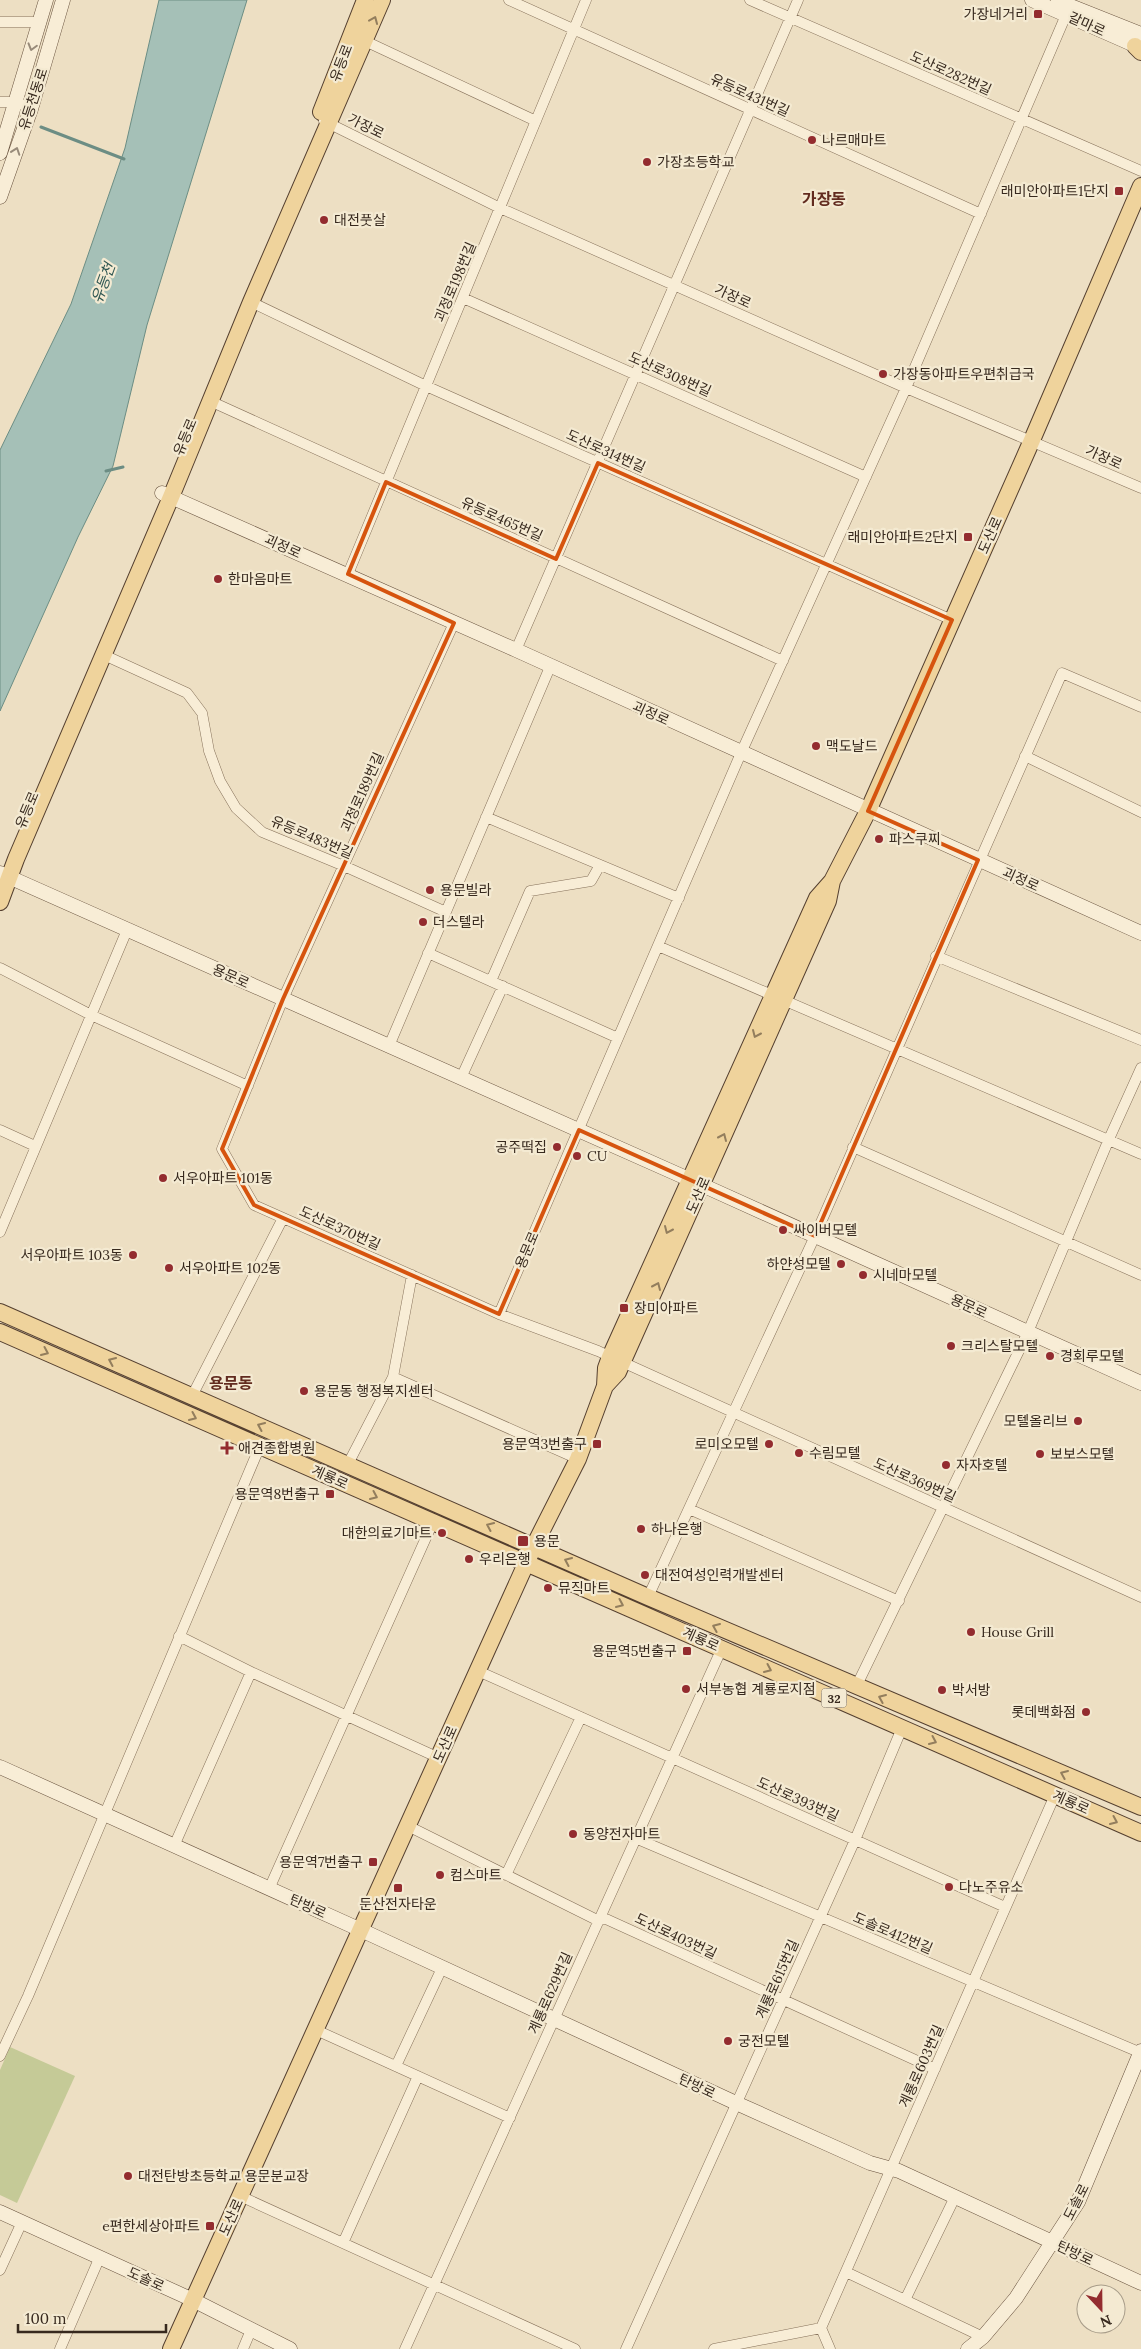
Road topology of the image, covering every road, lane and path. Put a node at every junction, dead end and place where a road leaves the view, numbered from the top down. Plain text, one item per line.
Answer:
1 (46, 0) edge
2 (63, 0) edge
3 (365, 0) edge
4 (382, 0) edge
5 (509, 0) edge
6 (586, 0) edge
7 (750, 0) edge
8 (798, 0) edge
9 (1032, 0) edge
10 (1056, 0) edge
11 (1066, 15) junction
12 (791, 18) junction
13 (0, 22) edge
14 (39, 22) junction
15 (574, 31) junction
16 (365, 41) junction
17 (1139, 45) edge
18 (0, 102) edge
19 (17, 102) junction
20 (31, 108) junction
21 (751, 110) junction
22 (1022, 119) junction
23 (323, 120) junction
24 (536, 121) junction
25 (0, 153) edge
26 (1141, 171) edge
27 (1141, 186) edge
28 (0, 197) edge
29 (500, 208) junction
30 (981, 214) junction
31 (676, 286) junction
32 (463, 298) junction
33 (251, 302) junction
34 (637, 374) junction
35 (426, 386) junction
36 (906, 388) junction
37 (210, 401) junction
38 (1032, 440) junction
39 (598, 463) junction
40 (866, 477) junction
41 (386, 482) junction
42 (1141, 488) edge
43 (166, 495) junction
44 (556, 559) junction
45 (826, 564) junction
46 (348, 574) junction
47 (952, 620) junction
48 (454, 623) junction
49 (516, 650) junction
50 (104, 655) junction
51 (783, 661) junction
52 (550, 667) junction
53 (1141, 707) edge
54 (742, 753) junction
55 (1025, 756) junction
56 (868, 811) junction
57 (1141, 812) edge
58 (486, 817) junction
59 (978, 860) junction
60 (600, 865) junction
61 (344, 866) junction
62 (3, 874) edge
63 (679, 898) junction
64 (0, 902) edge
65 (446, 912) junction
66 (127, 930) junction
67 (1141, 934) edge
68 (658, 946) junction
69 (428, 953) junction
70 (936, 956) junction
71 (0, 968) edge
72 (491, 981) junction
73 (503, 986) junction
74 (779, 998) junction
75 (284, 999) junction
76 (91, 1015) junction
77 (618, 1038) junction
78 (1141, 1040) edge
79 (389, 1046) junction
80 (896, 1049) junction
81 (1141, 1068) edge
82 (461, 1078) junction
83 (248, 1086) junction
84 (0, 1130) edge
85 (578, 1130) junction
86 (1108, 1139) junction
87 (36, 1146) junction
88 (853, 1146) junction
89 (1141, 1154) edge
90 (697, 1182) junction
91 (283, 1218) junction
92 (0, 1232) edge
93 (815, 1236) junction
94 (1066, 1242) junction
95 (412, 1275) junction
96 (1141, 1275) edge
97 (0, 1312) edge
98 (499, 1314) junction
99 (0, 1332) edge
100 (1028, 1332) junction
101 (616, 1360) junction
102 (393, 1377) junction
103 (1141, 1383) edge
104 (192, 1396) junction
105 (733, 1413) junction
106 (260, 1446) junction
107 (578, 1459) junction
108 (348, 1464) junction
109 (944, 1508) junction
110 (689, 1509) junction
111 (433, 1522) junction
112 (534, 1546) junction
113 (527, 1563) junction
114 (648, 1597) junction
115 (1141, 1597) edge
116 (899, 1601) junction
117 (179, 1636) junction
118 (722, 1648) junction
119 (478, 1670) junction
120 (251, 1672) junction
121 (856, 1688) junction
122 (347, 1716) junction
123 (580, 1717) junction
124 (902, 1728) junction
125 (439, 1758) junction
126 (674, 1758) junction
127 (0, 1767) edge
128 (1055, 1795) junction
129 (1141, 1807) edge
130 (104, 1814) junction
131 (408, 1826) junction
132 (1141, 1833) edge
133 (635, 1838) junction
134 (855, 1840) junction
135 (174, 1846) junction
136 (506, 1875) junction
137 (269, 1888) junction
138 (1005, 1907) junction
139 (820, 1917) junction
140 (597, 1920) junction
141 (361, 1930) junction
142 (442, 1968) junction
143 (973, 1982) junction
144 (783, 2000) junction
145 (554, 2019) junction
146 (316, 2030) junction
147 (1141, 2053) edge
148 (0, 2056) edge
149 (396, 2066) junction
150 (935, 2069) junction
151 (418, 2076) junction
152 (736, 2104) junction
153 (510, 2118) junction
154 (890, 2169) junction
155 (240, 2196) junction
156 (955, 2197) junction
157 (0, 2212) edge
158 (22, 2222) junction
159 (343, 2243) junction
160 (1054, 2243) junction
161 (99, 2259) junction
162 (0, 2270) edge
163 (846, 2272) junction
164 (1141, 2283) edge
165 (434, 2285) junction
166 (193, 2300) junction
167 (904, 2300) junction
168 (821, 2328) junction
169 (251, 2330) junction
170 (983, 2336) junction
171 (60, 2349) edge
172 (171, 2349) edge
173 (243, 2349) edge
174 (290, 2349) edge
175 (405, 2349) edge
176 (575, 2349) edge
177 (626, 2349) edge
178 (714, 2349) edge
179 (830, 2349) edge
180 (968, 2349) edge

1 - 14 street, 유등천동로
2 - 20 street, 유등천동로
3 - 23 main road, 유등로
16 -> 4 main road, 유등로
5 - 15 street, 유등로431번길
6 - 15 street, 괴정로198번길
7 - 12 street, 도산로282번길
8 - 12 street
9 - 11 street, 갈마로
10 - 17 street, 갈마로
11 - 17 street, 갈마로
11 - 22 street
12 - 21 street
12 - 22 street, 도산로282번길
13 - 14 street
14 -> 19 street, 유등천동로
15 - 21 street, 유등로431번길
15 - 24 street, 괴정로198번길
16 - 23 main road, 유등로
16 - 24 street, 유등로
18 - 19 street
19 - 20 street
19 - 25 street, 유등천동로
28 -> 20 street, 유등천동로
21 - 30 street, 유등로431번길
21 - 31 street
22 - 26 street, 도산로282번길
22 - 30 street
23 - 29 street, 가장로
23 - 33 main road, 유등로
23 - 43 main road, 유등로
24 - 29 street, 괴정로198번길
27 - 38 main road, 도산로
29 - 31 street, 가장로
29 - 32 street, 괴정로198번길
30 - 36 street
31 - 34 street
31 - 36 street, 가장로
32 - 34 street, 도산로308번길
32 - 35 street, 괴정로198번길
33 - 35 street, 도산로314번길
33 - 37 main road, 유등로
34 - 39 street
34 - 40 street, 도산로308번길
35 - 39 street, 도산로314번길
35 - 41 street, 괴정로198번길
36 - 38 street, 가장로
36 - 40 street
37 - 41 street, 유등로465번길
37 - 43 main road, 유등로
38 - 42 street, 가장로
38 - 47 main road, 도산로
39 - 44 street
39 - 45 street, 도산로314번길
40 - 45 street
41 - 44 street, 유등로465번길
41 - 46 street, 괴정로198번길
43 - 46 street, 괴정로
43 - 50 main road, 유등로
43 - 62 main road, 유등로
44 - 49 street
44 - 51 street, 유등로465번길
45 - 47 street, 도산로314번길
45 - 51 street
46 - 48 street, 괴정로
47 - 56 main road, 도산로
48 - 49 street, 괴정로
48 - 61 street, 괴정로189번길
49 - 52 street, 괴정로
50 - 61 street, 유등로483번길
50 - 62 main road, 유등로
51 - 54 street
52 - 54 street, 괴정로
52 - 58 street
53 - 55 street
54 - 56 street, 괴정로
54 - 63 street
55 - 57 street
55 - 59 street
56 - 59 street, 괴정로
56 - 74 main road, 도산로
58 - 60 street
58 - 65 street
59 - 67 street, 괴정로
59 - 70 street
60 - 63 street
60 - 72 street
61 - 65 street, 유등로483번길
61 - 75 street, 괴정로189번길
62 - 64 main road, 유등로
62 - 66 street, 용문로
63 - 68 street
65 - 69 street
66 - 75 street, 용문로
66 - 76 street
68 - 74 street
68 - 77 street
69 - 72 street
69 - 79 street
70 - 78 street
70 - 80 street
71 - 76 street
72 - 73 street
73 - 77 street
73 - 82 street
74 - 80 street
74 - 90 main road, 도산로
75 - 79 street, 용문로
75 - 83 street, 도산로370번길
76 - 83 street
76 - 87 street
77 - 85 street
79 - 82 street, 용문로
80 - 86 street
80 - 88 street
81 - 86 street
82 - 85 street, 용문로
83 - 91 street, 도산로370번길
84 - 87 street
85 - 90 street, 용문로
85 - 98 street, 용문로
86 - 89 street
86 - 94 street
87 - 92 street
88 - 93 street
88 - 94 street
90 - 93 street, 용문로
90 - 101 main road, 도산로
91 - 95 street, 도산로370번길
91 - 104 street
93 - 100 street, 용문로
93 - 105 street
94 - 96 street
94 - 100 street
95 - 98 street, 도산로370번길
95 - 102 street, 계룡로
104 -> 97 main road, 계룡로 / 32
98 - 101 street, 도산로370번길
99 -> 106 main road, 계룡로 / 32
100 - 103 street, 용문로
100 - 109 street
101 - 105 street, 도산로369번길
101 - 107 main road, 도산로
102 - 107 street
102 - 108 street, 계룡로
108 -> 104 main road, 계룡로 / 32
105 - 109 street, 도산로369번길
105 - 110 street
106 -> 111 main road, 계룡로 / 32
106 - 117 street
107 - 112 main road, 도산로
112 -> 108 main road, 계룡로 / 32
109 - 115 street, 도산로369번길
109 - 116 street
110 - 114 street
110 - 116 street
111 - 113 main road, 계룡로 / 32
111 - 122 street
112 - 113 main road, 도산로
114 -> 112 main road, 계룡로 / 32
113 -> 118 main road, 계룡로 / 32
113 - 119 main road, 도산로
121 -> 114 main road, 계룡로 / 32
116 - 121 street
117 - 120 street
117 - 130 street
118 -> 124 main road, 계룡로 / 32
118 - 126 street, 계룡로629번길
119 - 123 street, 도산로393번길
119 - 125 main road, 도산로
120 - 122 street
120 - 135 street
129 -> 121 main road, 계룡로 / 32
122 - 125 street
122 - 137 street
123 - 126 street, 도산로393번길
123 - 136 street
124 -> 128 main road, 계룡로 / 32
124 - 134 street, 계룡로615번길
125 - 131 main road, 도산로
126 - 133 street, 계룡로629번길
126 - 134 street, 도산로393번길
127 - 130 street, 탄방로
128 -> 132 main road, 계룡로 / 32
128 - 138 street, 계룡로603번길
130 - 135 street, 탄방로
130 - 148 street
131 - 136 street, 도산로403번길
131 - 141 main road, 도산로
133 - 139 street, 도솔로412번길
133 - 140 street, 계룡로629번길
134 - 138 street, 도산로393번길
134 - 139 street, 계룡로615번길
135 - 137 street, 탄방로
136 - 140 street, 도산로403번길
137 - 141 street, 탄방로
138 - 143 street, 계룡로603번길
139 - 143 street, 도솔로412번길
139 - 144 street, 계룡로615번길
140 - 144 street, 도산로403번길
140 - 145 street, 계룡로629번길
141 - 142 street, 탄방로
141 - 146 main road, 도산로
142 - 145 street, 탄방로
142 - 149 street
143 - 147 street, 도솔로412번길
143 - 150 street, 계룡로603번길
144 - 150 street, 도산로403번길
144 - 152 street, 계룡로615번길
145 - 152 street, 탄방로
145 - 153 street, 계룡로629번길
146 - 149 street
146 - 155 main road, 도산로
147 - 160 street, 도솔로
149 - 151 street
150 - 154 street, 계룡로603번길
151 - 153 street
151 - 159 street
152 - 154 street, 탄방로
152 - 177 street, 계룡로615번길
153 - 165 street, 계룡로629번길
154 - 156 street, 탄방로
154 - 163 street, 계룡로603번길
155 - 159 street
155 - 166 main road, 도산로
156 - 160 street, 탄방로
156 - 167 street
157 - 158 street, 도솔로
158 - 161 street, 도솔로
158 - 162 street
159 - 165 street
160 - 164 street, 탄방로
160 - 170 street, 도솔로
161 - 166 street, 도솔로
161 - 171 street
163 - 167 street
163 - 168 street, 계룡로603번길
165 - 175 street, 계룡로629번길
165 - 176 street
166 - 169 street, 도솔로
166 - 172 main road, 도산로
167 - 170 street
168 - 178 street
168 - 179 street
169 - 173 street
169 - 174 street, 도솔로
170 - 180 street, 도솔로

